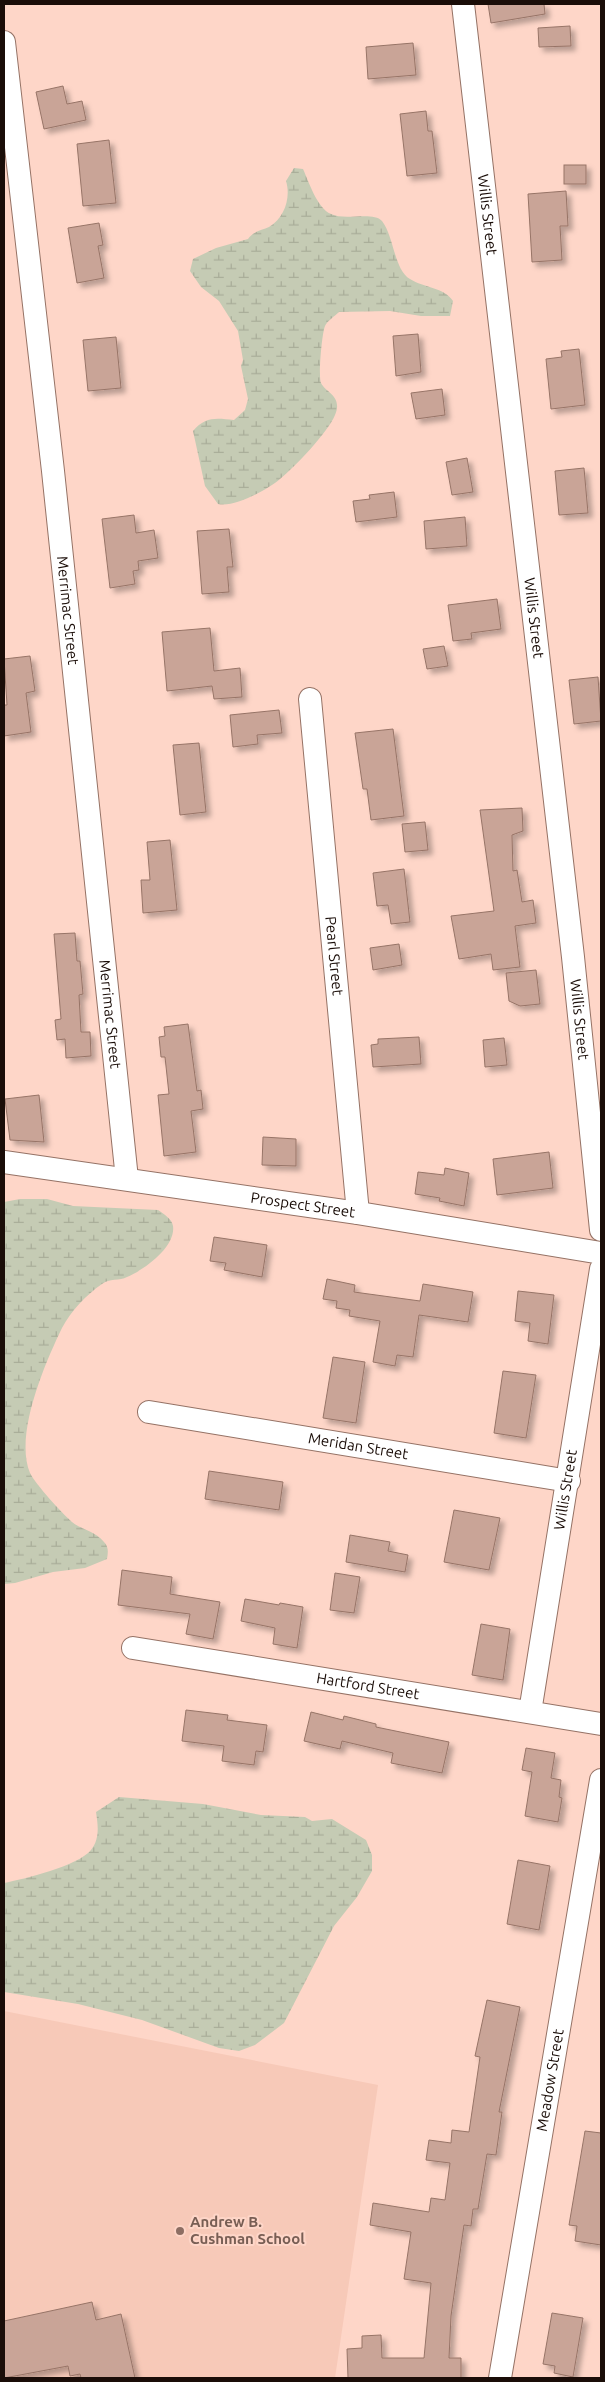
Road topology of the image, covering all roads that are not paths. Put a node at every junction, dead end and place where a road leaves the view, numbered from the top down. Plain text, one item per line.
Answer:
1 (463, 4) edge
2 (4, 42) edge
3 (310, 699) dead end
4 (4, 1162) edge
5 (127, 1179) junction
6 (358, 1213) junction
7 (601, 1230) edge
8 (601, 1253) edge
9 (601, 1269) edge
10 (149, 1412) dead end
11 (569, 1481) junction
12 (133, 1648) dead end
13 (530, 1712) junction
14 (601, 1724) edge
15 (601, 1780) edge
16 (500, 2378) edge

1 - 7 street, Willis Street
2 - 5 street, Merrimac Street
3 - 6 street, Pearl Street
4 - 5 street, Prospect Street
5 - 6 street, Prospect Street
6 - 8 street, Prospect Street
9 - 11 street, Willis Street
10 - 11 street, Meridan Street
11 - 13 street, Willis Street
12 - 13 street, Hartford Street
13 - 14 street, Hartford Street
15 - 16 street, Meadow Street

